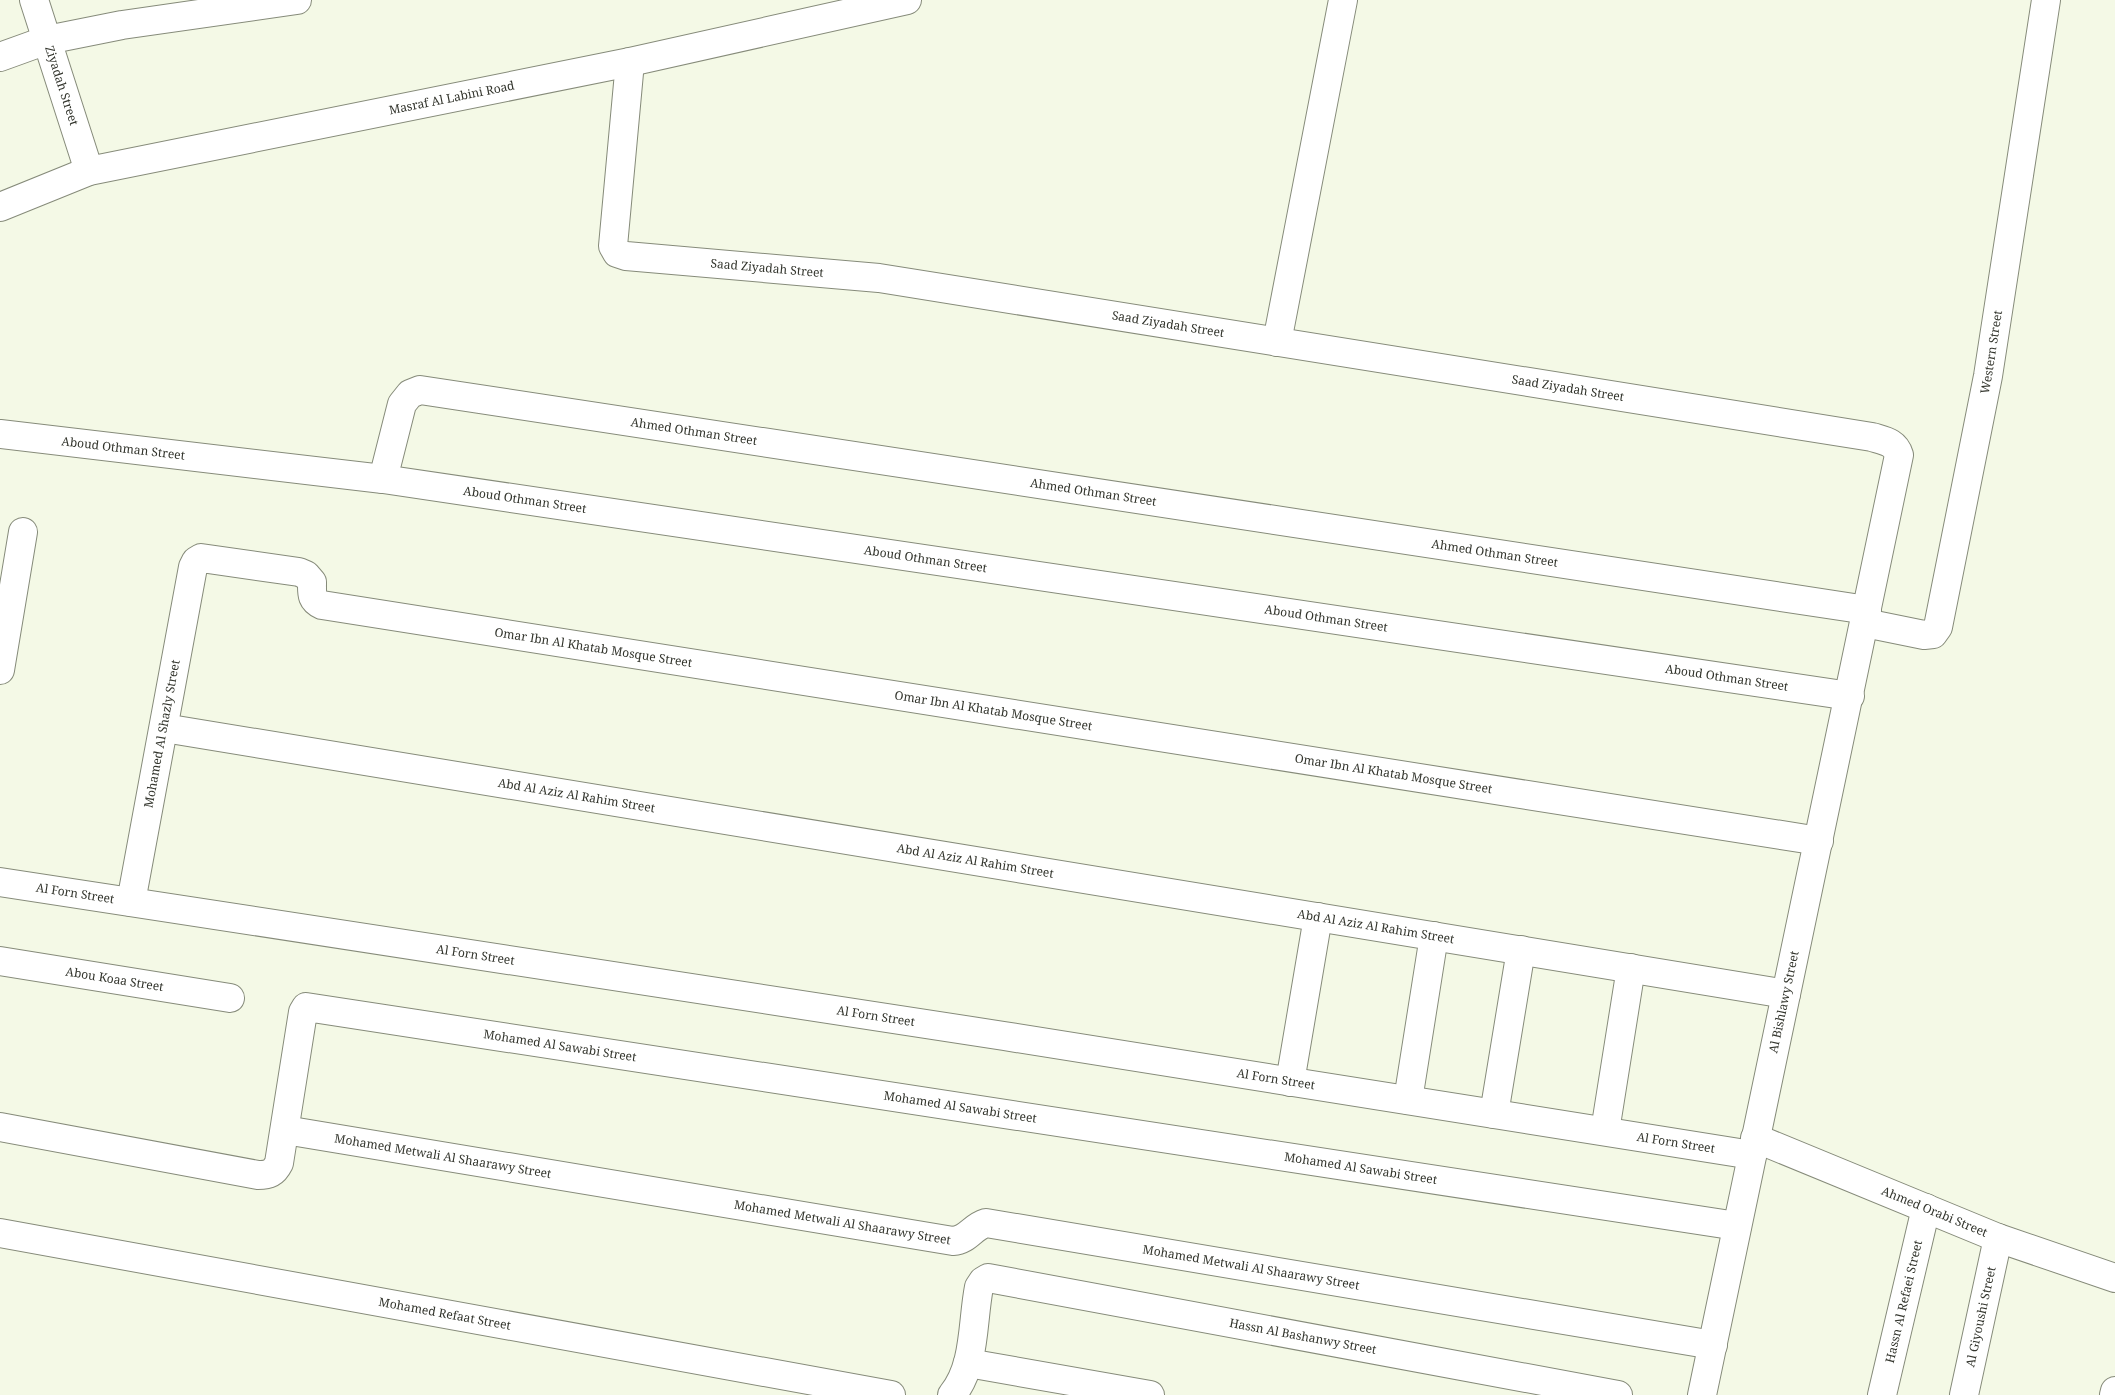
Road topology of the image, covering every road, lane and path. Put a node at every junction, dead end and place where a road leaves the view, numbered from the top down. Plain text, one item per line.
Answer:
1 (34, 0) edge
2 (290, 0) edge
3 (907, 0) edge
4 (1343, 0) edge
5 (2046, 0) edge
6 (47, 40) junction
7 (0, 57) edge
8 (630, 62) junction
9 (89, 171) junction
10 (0, 207) edge
11 (1277, 342) junction
12 (0, 434) edge
13 (1899, 456) joint
14 (383, 479) junction
15 (23, 532) dead end
16 (193, 567) joint
17 (1866, 616) junction
18 (0, 670) edge
19 (1850, 696) junction
20 (164, 728) junction
21 (1819, 841) junction
22 (0, 882) edge
23 (131, 902) junction
24 (1318, 917) junction
25 (1434, 936) junction
26 (1521, 950) junction
27 (0, 961) edge
28 (1631, 968) junction
29 (1786, 994) junction
30 (230, 998) dead end
31 (1290, 1082) junction
32 (1408, 1100) junction
33 (1494, 1114) junction
34 (0, 1127) edge
35 (285, 1130) junction
36 (1605, 1132) junction
37 (1754, 1146) junction
38 (1926, 1208) junction
39 (1737, 1226) junction
40 (0, 1233) edge
41 (1998, 1238) junction
42 (2115, 1278) edge
43 (1713, 1345) junction
44 (968, 1363) junction
45 (2115, 1391) edge
46 (891, 1395) edge
47 (952, 1395) edge
48 (1150, 1395) edge
49 (1618, 1395) edge
50 (1702, 1395) edge
51 (1882, 1395) edge
52 (1964, 1395) edge
53 (2114, 1395) edge

1 - 6 street, Ziyadah Street
2 - 6 street
3 - 8 street, Masraf Al Labini Road
4 - 11 street
5 - 17 street, Western Street
6 - 7 street
6 - 9 street, Ziyadah Street
8 - 9 street, Masraf Al Labini Road
8 - 11 street, Saad Ziyadah Street
9 - 10 street, Masraf Al Labini Road
11 - 13 street, Saad Ziyadah Street
12 - 14 street, Aboud Othman Street
13 - 17 street, Al Bishlawy Street
14 - 17 street, Ahmed Othman Street
14 - 19 street, Aboud Othman Street
15 - 18 street
16 - 20 street, Mohamed Al Shazly Street
16 - 21 street, Omar Ibn Al Khatab Mosque Street
17 - 19 street, Al Bishlawy Street
19 - 21 street, Al Bishlawy Street
20 - 23 street, Mohamed Al Shazly Street
20 - 24 street, Abd Al Aziz Al Rahim Street
21 - 29 street, Al Bishlawy Street
22 - 23 street, Al Forn Street
23 - 31 street, Al Forn Street
24 - 25 street, Abd Al Aziz Al Rahim Street
24 - 31 street
25 - 26 street, Abd Al Aziz Al Rahim Street
25 - 32 street
26 - 28 street, Abd Al Aziz Al Rahim Street
26 - 33 street
27 - 30 street, Abou Koaa Street
28 - 29 street, Abd Al Aziz Al Rahim Street
28 - 36 street
29 - 37 street, Al Bishlawy Street
31 - 32 street, Al Forn Street
32 - 33 street, Al Forn Street
33 - 36 street, Al Forn Street
34 - 35 street
35 - 39 street, Mohamed Al Sawabi Street
35 - 43 street, Mohamed Metwali Al Shaarawy Street
36 - 37 street, Al Forn Street
37 - 38 street, Ahmed Orabi Street
37 - 39 street, Al Bishlawy Street
38 - 41 street, Ahmed Orabi Street
38 - 51 street, Hassn Al Refaei Street
39 - 43 street, Al Bishlawy Street
40 - 46 street, Mohamed Refaat Street
41 - 42 street, Ahmed Orabi Street
41 - 52 street, Al Giyoushi Street
43 - 50 street, Al Bishlawy Street
44 - 47 street
44 - 48 street
44 - 49 street, Hassn Al Bashanwy Street
45 - 53 street

